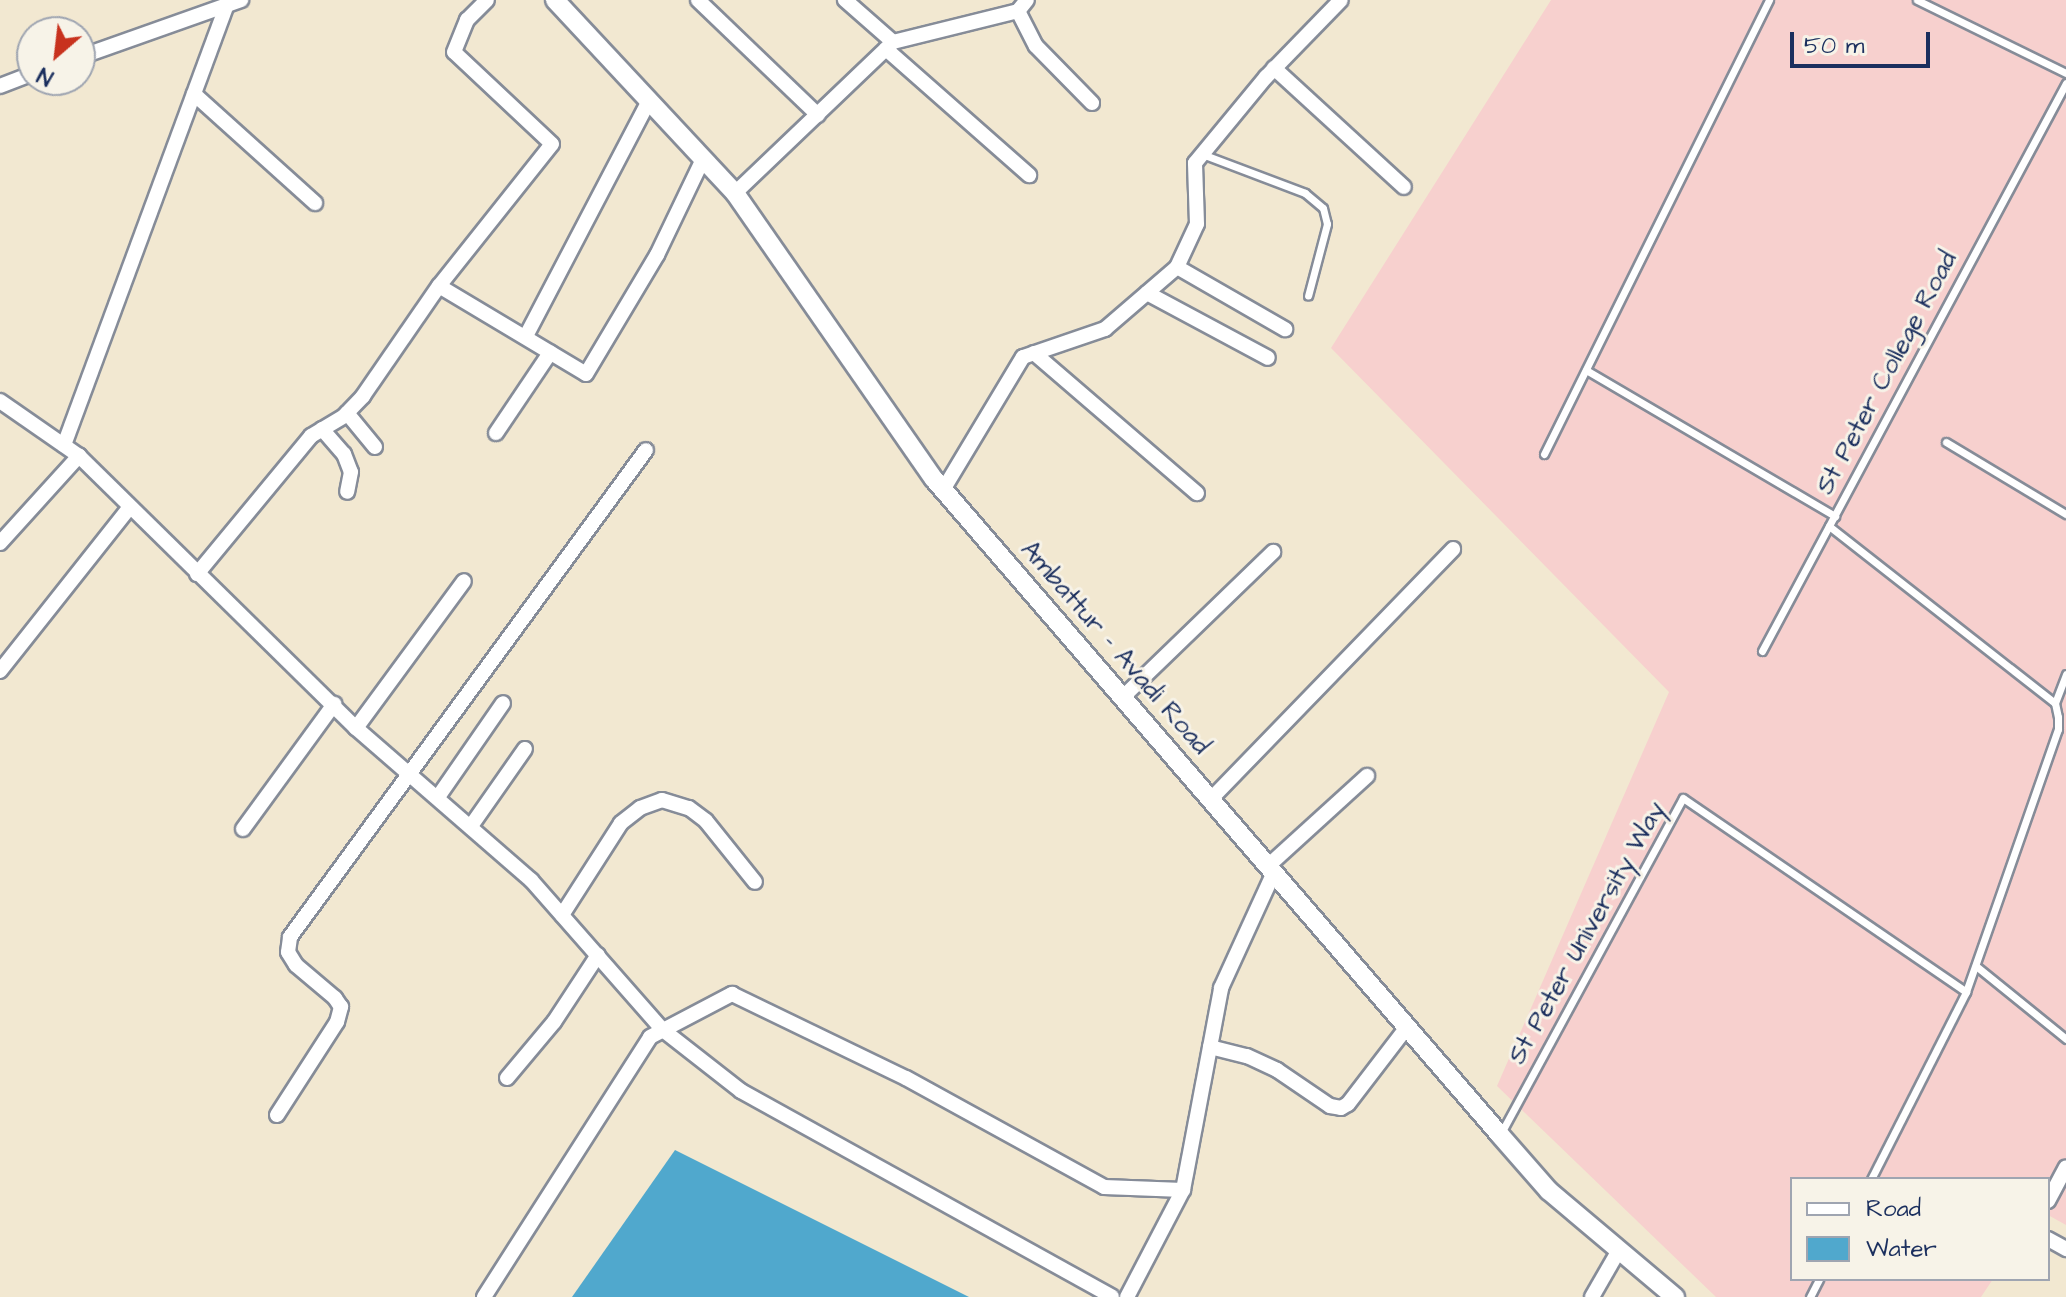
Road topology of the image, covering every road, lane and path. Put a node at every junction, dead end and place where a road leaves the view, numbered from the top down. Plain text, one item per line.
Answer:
1 (487, 0) edge
2 (555, 0) edge
3 (698, 0) edge
4 (845, 0) edge
5 (1341, 0) edge
6 (1769, 0) edge
7 (1917, 0) edge
8 (234, 2) edge
9 (1022, 6) edge
10 (890, 45) junction
11 (96, 51) edge
12 (1274, 68) junction
13 (2066, 73) edge
14 (2066, 83) edge
15 (194, 94) junction
16 (649, 101) junction
17 (1092, 103) dead end
18 (818, 115) junction
19 (1202, 154) junction
20 (703, 159) junction
21 (1029, 175) dead end
22 (1404, 187) dead end
23 (735, 193) junction
24 (315, 203) dead end
25 (1177, 267) junction
26 (439, 286) junction
27 (1147, 293) junction
28 (1308, 296) dead end
29 (1285, 329) dead end
30 (526, 336) junction
31 (550, 353) junction
32 (1034, 353) junction
33 (1268, 358) dead end
34 (1586, 370) junction
35 (0, 401) edge
36 (347, 413) junction
37 (322, 429) junction
38 (496, 433) dead end
39 (1946, 442) dead end
40 (64, 445) junction
41 (375, 447) dead end
42 (646, 450) dead end
43 (1544, 454) dead end
44 (79, 456) junction
45 (943, 490) junction
46 (347, 492) dead end
47 (1197, 493) dead end
48 (130, 507) junction
49 (2066, 514) edge
50 (1835, 516) junction
51 (1829, 526) junction
52 (0, 543) edge
53 (1453, 549) dead end
54 (1273, 552) dead end
55 (197, 574) junction
56 (464, 581) dead end
57 (1762, 651) dead end
58 (0, 671) edge
59 (2066, 674) edge
60 (1123, 697) junction
61 (503, 703) dead end
62 (2055, 703) junction
63 (334, 704) junction
64 (356, 728) junction
65 (525, 749) dead end
66 (412, 774) junction
67 (1367, 776) dead end
68 (438, 797) junction
69 (1211, 799) junction
70 (471, 826) junction
71 (243, 829) dead end
72 (1271, 869) junction
73 (755, 882) dead end
74 (562, 915) junction
75 (598, 955) junction
76 (1976, 966) junction
77 (1966, 992) junction
78 (1407, 1027) junction
79 (663, 1030) junction
80 (2066, 1039) edge
81 (1210, 1047) junction
82 (507, 1078) dead end
83 (277, 1115) dead end
84 (1500, 1135) junction
85 (2066, 1167) edge
86 (1872, 1177) edge
87 (1183, 1190) junction
88 (2050, 1197) edge
89 (1619, 1250) junction
90 (484, 1297) edge
91 (1112, 1297) edge
92 (1127, 1297) edge
93 (1592, 1297) edge
94 (1675, 1297) edge

1 - 26 street
2 - 16 street, Ambattur - Avadi Road
3 - 18 street
4 - 10 street
5 - 12 street
6 - 34 lane
7 - 13 lane
8 - 11 street
8 - 15 street
9 - 10 street
9 - 17 street
10 - 18 street
10 - 21 street
12 - 19 street
12 - 22 street
14 - 50 lane, St Peter College Road
15 - 24 street
15 - 40 street
16 - 20 street, Ambattur - Avadi Road
16 - 30 street
18 - 23 street
19 - 25 street
19 - 28 lane
20 - 23 street, Ambattur - Avadi Road
20 - 31 street
23 - 45 street, Ambattur - Avadi Road
25 - 27 street
25 - 29 street
26 - 30 street
26 - 36 street
27 - 32 street
27 - 33 street
30 - 31 street
31 - 38 street
32 - 45 street
32 - 47 street
34 - 43 lane
34 - 50 lane
35 - 40 street
36 - 37 street
36 - 41 street
37 - 46 street
37 - 55 street
39 - 49 lane
40 - 44 street
42 - 66 street
44 - 48 street
44 - 52 street
45 - 60 street, Ambattur - Avadi Road
48 - 55 street
48 - 58 street
50 - 51 lane, St Peter College Road
51 - 57 lane
51 - 62 lane, St Peter College Road
53 - 69 street
54 - 60 street
55 - 63 street
56 - 64 street
59 - 62 lane
60 - 69 street, Ambattur - Avadi Road
61 - 68 street
62 - 76 lane
63 - 64 street
63 - 71 street
64 - 66 street
65 - 70 street
66 - 68 street
66 - 83 street
67 - 72 street
68 - 70 street
69 - 72 street, Ambattur - Avadi Road
70 - 74 street
72 - 78 street, Ambattur - Avadi Road
72 - 81 street
73 - 74 street
74 - 75 street
75 - 79 street
75 - 82 street
76 - 77 lane
76 - 80 lane
77 - 84 lane, St Peter University Way
77 - 86 lane
78 - 81 street
78 - 84 street, Ambattur - Avadi Road
79 - 87 street
79 - 90 street
79 - 91 street
81 - 87 street
84 - 89 street, Ambattur - Avadi Road
85 - 88 street
87 - 92 street
89 - 93 street
89 - 94 street, Ambattur - Avadi Road

